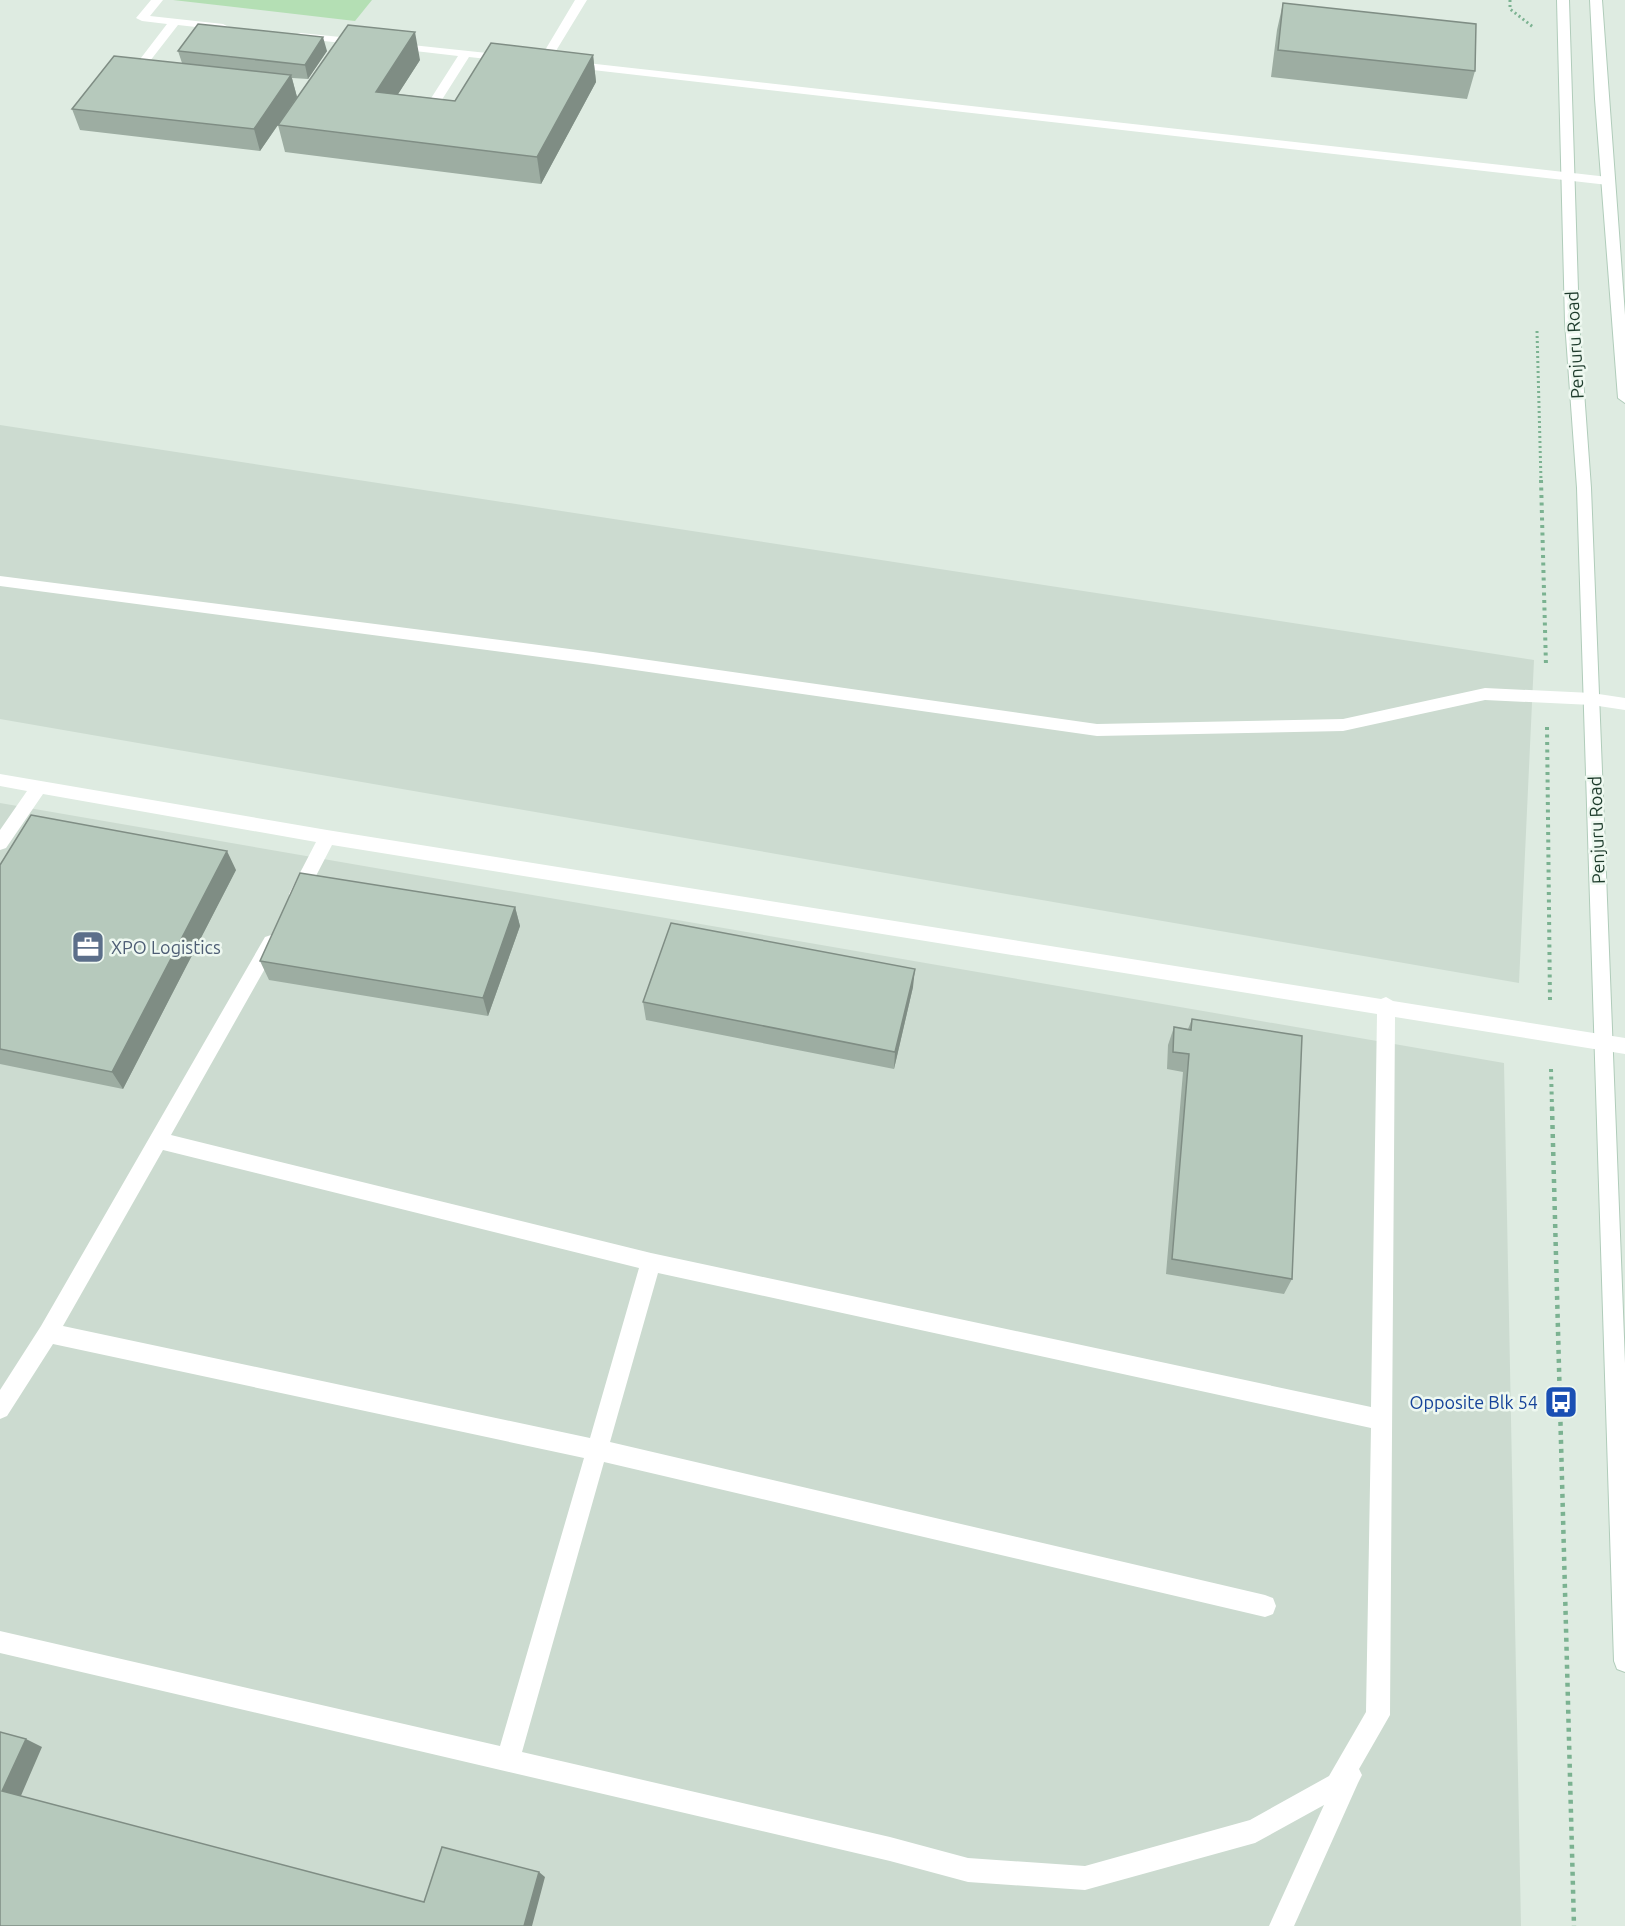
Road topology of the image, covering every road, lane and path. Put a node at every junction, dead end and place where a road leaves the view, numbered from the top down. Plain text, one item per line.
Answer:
1 (157, 0) edge
2 (581, 0) edge
3 (1510, 0) edge
4 (1563, 0) edge
5 (1596, 0) edge
6 (175, 22) junction
7 (233, 28) edge
8 (291, 35) edge
9 (1533, 39) dead end
10 (465, 54) junction
11 (532, 61) junction
12 (158, 75) edge
13 (428, 114) edge
14 (1567, 171) junction
15 (1608, 178) junction
16 (1537, 324) dead end
17 (1625, 398) edge
18 (0, 581) edge
19 (1547, 697) junction
20 (1592, 699) junction
21 (1625, 704) edge
22 (0, 780) edge
23 (39, 787) junction
24 (327, 837) junction
25 (0, 843) edge
26 (292, 905) edge
27 (280, 925) edge
28 (1386, 1005) junction
29 (1550, 1033) junction
30 (1603, 1042) junction
31 (1625, 1046) edge
32 (159, 1140) junction
33 (651, 1262) junction
34 (48, 1333) junction
35 (0, 1409) edge
36 (1382, 1420) junction
37 (598, 1450) junction
38 (1265, 1606) dead end
39 (0, 1642) edge
40 (1625, 1661) edge
41 (1378, 1715) junction
42 (508, 1760) junction
43 (1281, 1926) edge
44 (1574, 1926) edge

1 - 6 main road
2 - 11 main road
3 - 9 path
4 - 14 main road, Penjuru Road
5 - 15 main road
6 - 7 main road
6 - 12 main road
8 - 10 main road
10 - 11 main road
10 - 13 main road
11 - 14 main road
14 - 15 main road
14 - 20 main road, Penjuru Road
15 - 17 main road
16 - 19 path
18 - 19 main road
19 - 20 main road
19 - 29 path
20 - 21 main road
20 - 30 main road, Penjuru Road
22 - 23 main road
23 - 24 main road
23 - 25 main road
24 - 26 main road
24 - 28 main road
27 - 32 main road
28 - 29 main road
28 - 36 main road
29 - 30 main road
29 - 44 path
30 - 31 main road
30 - 40 main road, Penjuru Road
32 - 33 main road
32 - 34 main road
33 - 36 main road
33 - 37 main road
34 - 35 main road
34 - 37 main road
36 - 41 main road
37 - 38 main road
37 - 42 main road
39 - 42 main road
41 - 42 main road
41 - 43 main road

